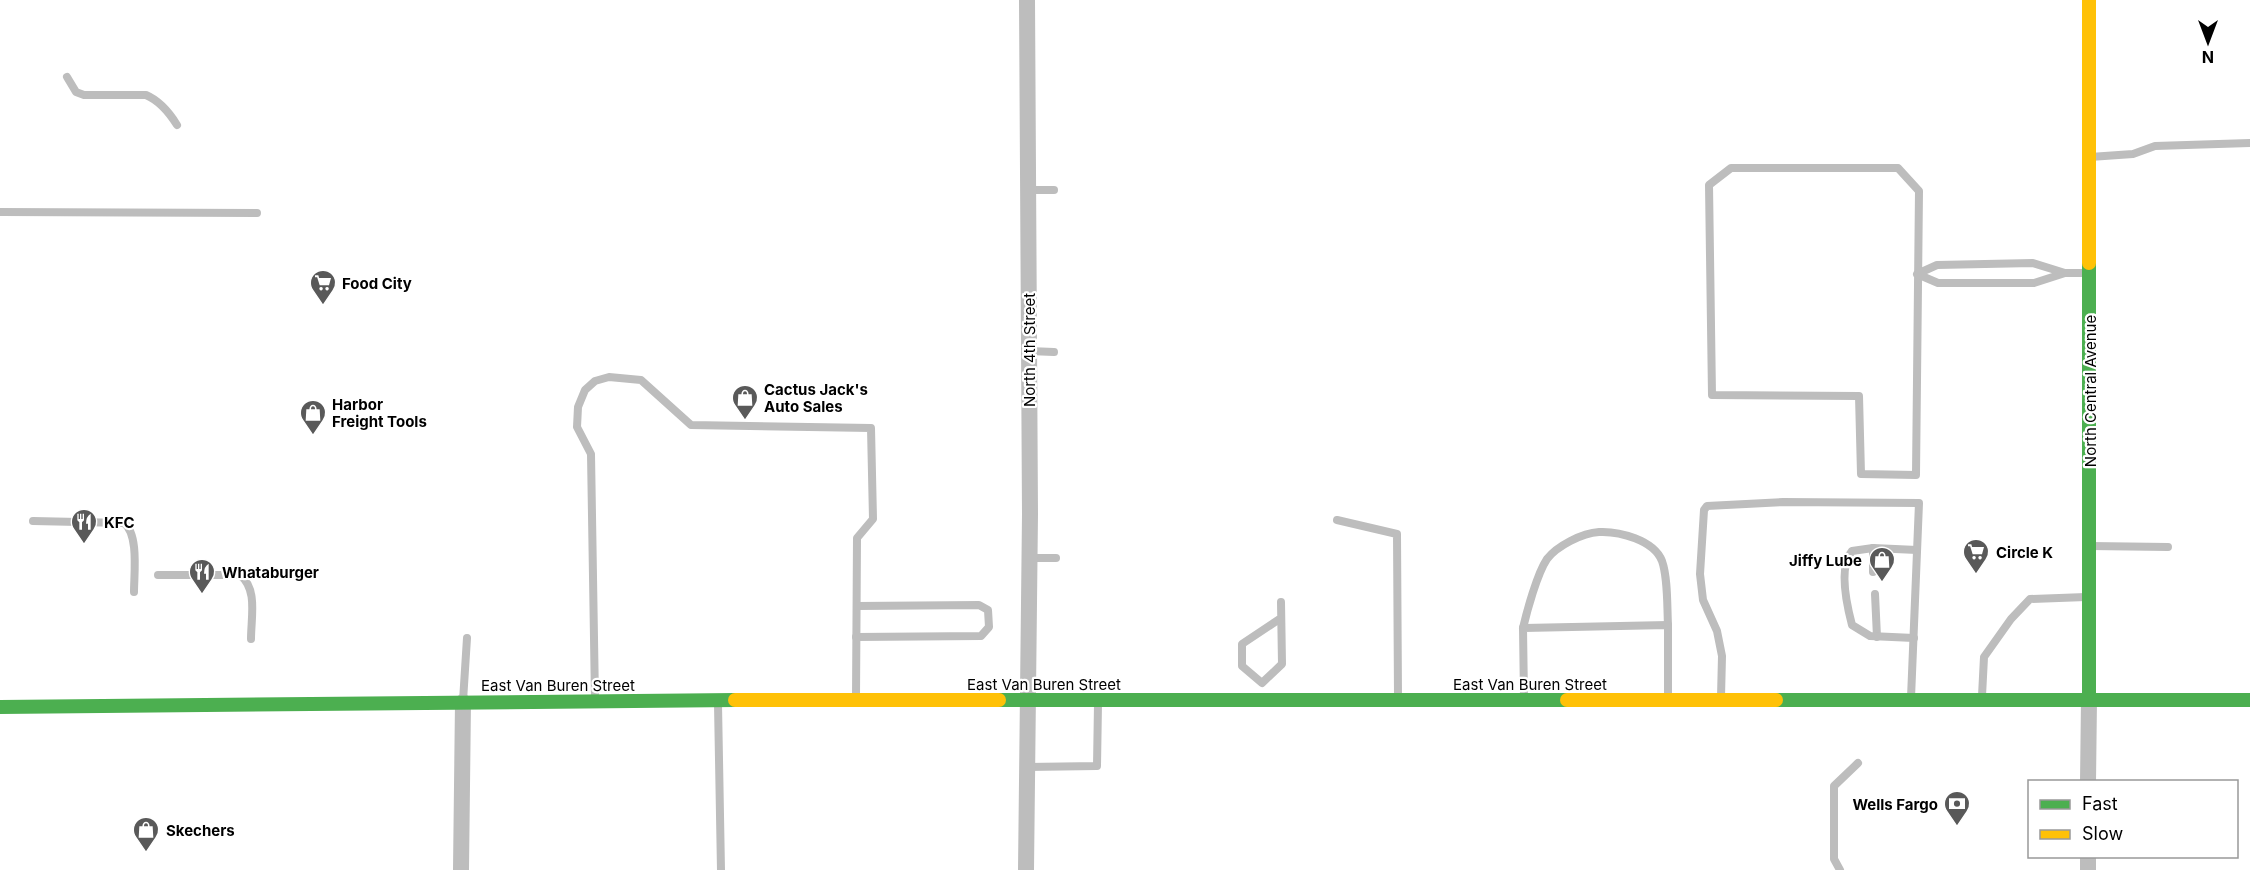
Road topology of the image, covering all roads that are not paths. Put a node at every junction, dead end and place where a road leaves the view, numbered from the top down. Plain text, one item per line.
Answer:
1 (1028, 0) edge
2 (2089, 0) edge
3 (67, 77) dead end
4 (177, 125) dead end
5 (2250, 143) edge
6 (2089, 157) junction
7 (1028, 190) junction
8 (1054, 190) dead end
9 (0, 212) edge
10 (257, 213) dead end
11 (1917, 273) junction
12 (2065, 273) junction
13 (2090, 273) junction
14 (1029, 351) junction
15 (1054, 352) dead end
16 (1337, 520) dead end
17 (33, 521) dead end
18 (2090, 546) junction
19 (2168, 547) dead end
20 (1873, 548) junction
21 (1917, 550) junction
22 (1029, 558) junction
23 (1056, 558) dead end
24 (1873, 572) dead end
25 (158, 575) dead end
26 (134, 592) dead end
27 (1875, 594) dead end
28 (2090, 597) junction
29 (1281, 602) dead end
30 (857, 606) junction
31 (1281, 618) junction
32 (1668, 625) junction
33 (1523, 628) junction
34 (856, 637) junction
35 (1877, 637) junction
36 (467, 638) dead end
37 (1914, 638) junction
38 (251, 639) dead end
39 (1262, 683) junction
40 (718, 700) junction
41 (856, 700) junction
42 (1398, 700) junction
43 (1524, 700) junction
44 (1668, 700) junction
45 (1721, 700) junction
46 (1911, 700) junction
47 (1981, 700) junction
48 (2089, 700) junction
49 (2250, 700) edge
50 (595, 701) junction
51 (1028, 701) junction
52 (1098, 701) junction
53 (1262, 701) junction
54 (463, 702) junction
55 (0, 707) edge
56 (1858, 764) dead end
57 (1027, 767) junction
58 (2088, 780) edge
59 (460, 870) edge
60 (721, 870) edge
61 (1026, 870) edge
62 (1840, 870) edge

1 - 7 street, North 4th Street
2 - 6 main road, North Central Avenue
3 - 4 lane
5 - 6 lane
6 - 13 main road, North Central Avenue
7 - 8 lane
7 - 14 street, North 4th Street
9 - 10 lane
11 - 11 lane
11 - 12 lane
11 - 12 lane
12 - 13 lane
13 - 18 main road, North Central Avenue
14 - 15 lane
14 - 22 street, North 4th Street
16 - 42 lane
17 - 26 lane
18 - 19 lane
18 - 28 main road, North Central Avenue
20 - 21 lane
20 - 24 lane
20 - 35 lane
21 - 37 lane
21 - 45 lane
22 - 23 lane
22 - 51 street, North 4th Street
25 - 38 lane
27 - 35 lane
28 - 47 lane
28 - 48 main road, North Central Avenue
29 - 31 lane
30 - 34 lane
30 - 34 lane
30 - 50 lane
31 - 39 lane
31 - 39 lane
32 - 33 lane
32 - 33 lane
32 - 44 lane
33 - 43 lane
34 - 41 lane
35 - 37 lane
36 - 54 lane
37 - 46 lane
39 - 53 lane
40 - 41 main road, East Van Buren Street
40 - 50 main road, East Van Buren Street
40 - 60 lane
41 - 51 main road, East Van Buren Street
42 - 43 main road, East Van Buren Street
42 - 53 main road, East Van Buren Street
43 - 44 main road, East Van Buren Street
44 - 45 main road, East Van Buren Street
45 - 46 main road, East Van Buren Street
46 - 47 main road, East Van Buren Street
47 - 48 main road, East Van Buren Street
48 - 49 main road, East Van Buren Street
48 - 58 street, North Central Avenue
50 - 54 main road, East Van Buren Street
51 - 52 main road, East Van Buren Street
51 - 57 street, North 4th Street
52 - 53 main road, East Van Buren Street
52 - 57 lane
54 - 55 main road, East Van Buren Street
54 - 59 street
56 - 62 lane
57 - 61 street, North 4th Street

